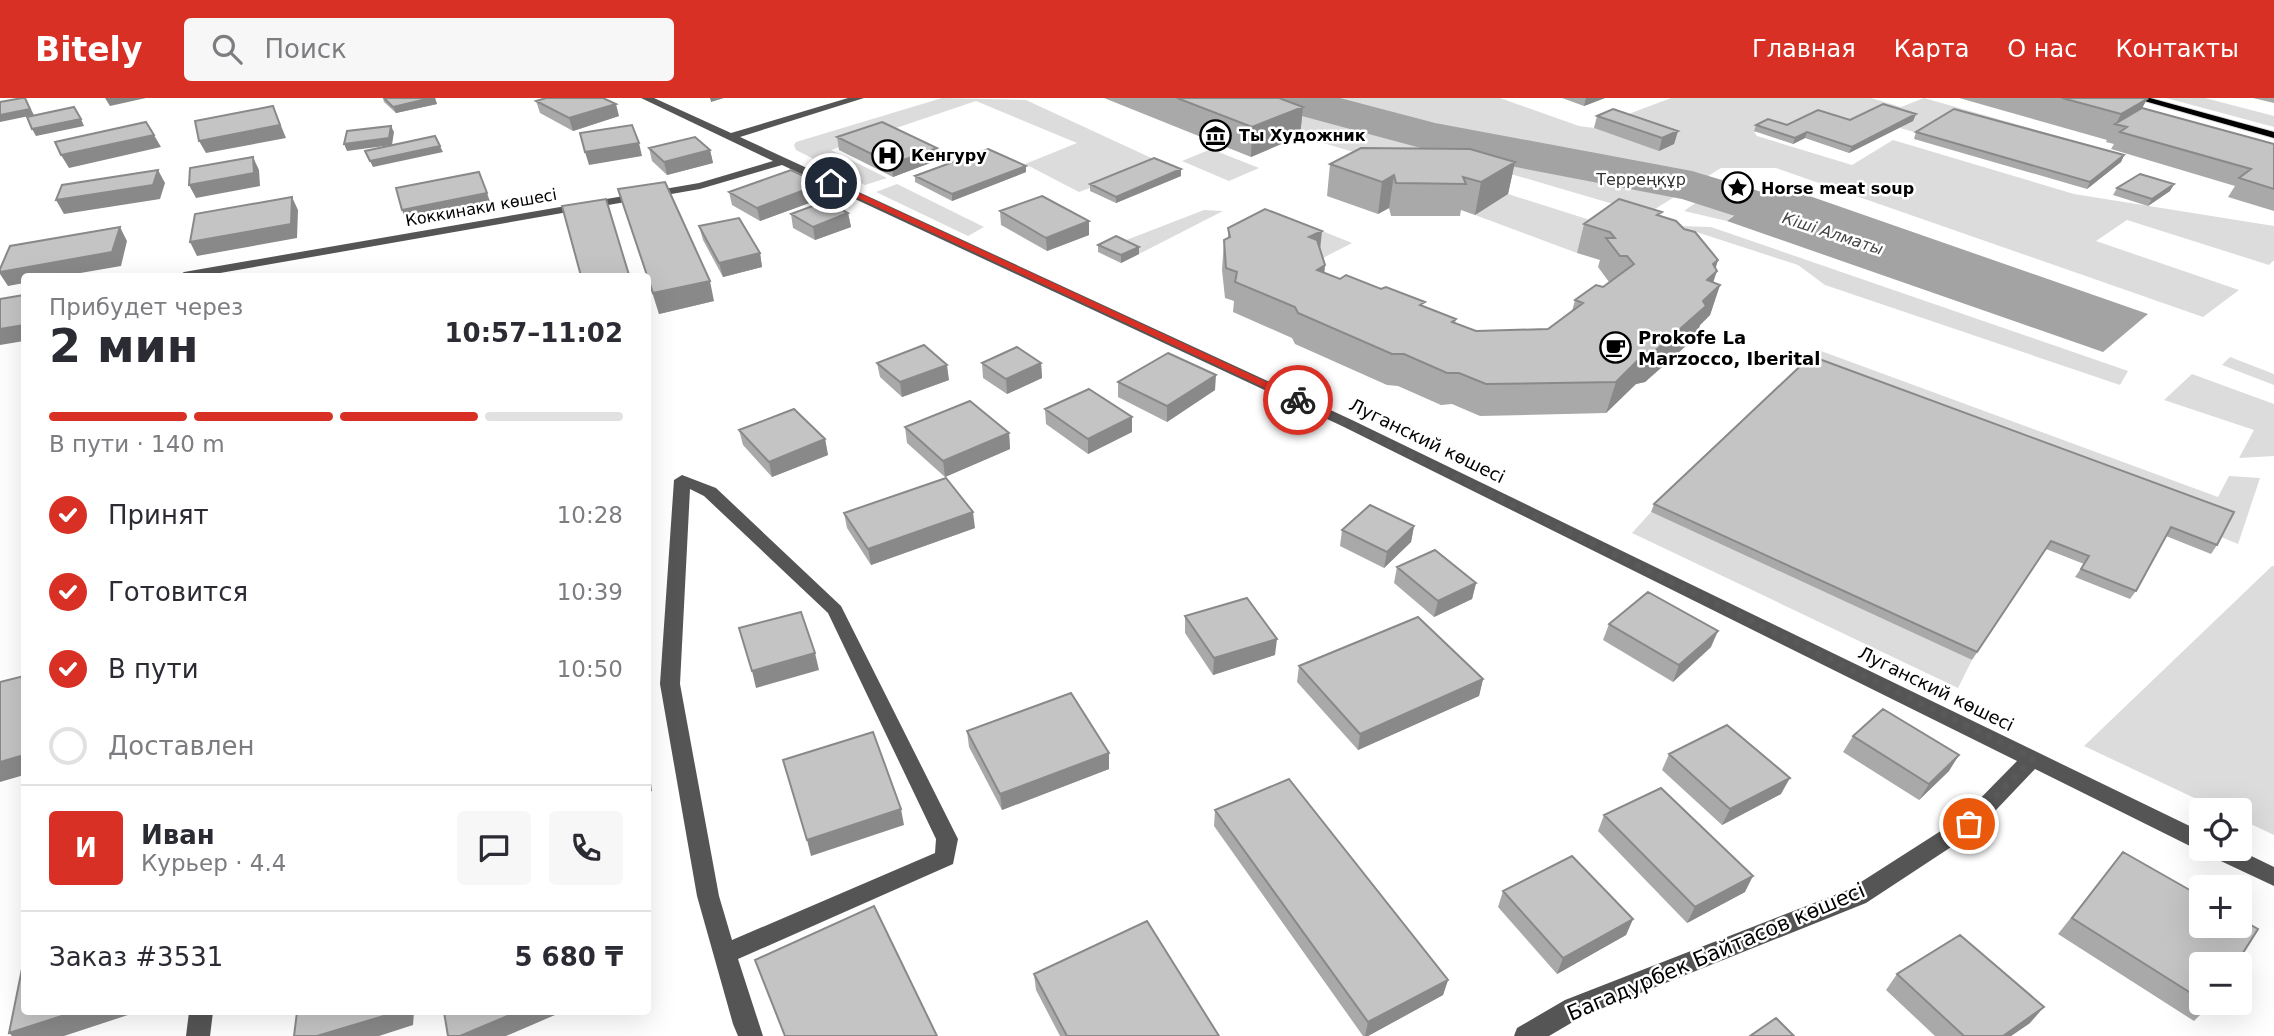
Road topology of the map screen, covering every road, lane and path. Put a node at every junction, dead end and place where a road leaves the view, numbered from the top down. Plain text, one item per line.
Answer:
1 (646, 98) edge
2 (859, 98) edge
3 (2139, 98) edge
4 (2274, 135) edge
5 (733, 136) junction
6 (782, 162) junction
7 (251, 271) edge
8 (224, 273) edge
9 (2033, 758) junction
10 (2189, 836) edge
11 (2241, 861) edge
12 (2274, 877) edge
13 (725, 954) junction
14 (201, 1015) edge
15 (198, 1036) edge
16 (751, 1036) edge
17 (1526, 1036) edge

1 - 5 street, Луганский көшесі
2 - 5 street
3 - 4 main road
5 - 6 street, Луганский көшесі
6 - 7 street, Коккинаки көшесі
6 - 9 street, Луганский көшесі
7 - 8 street, Коккинаки көшесі
9 - 10 street, Луганский көшесі
9 - 17 street, Багадурбек Байтасов көшесі
11 - 12 street
13 - 13 street
13 - 16 street
14 - 15 street

